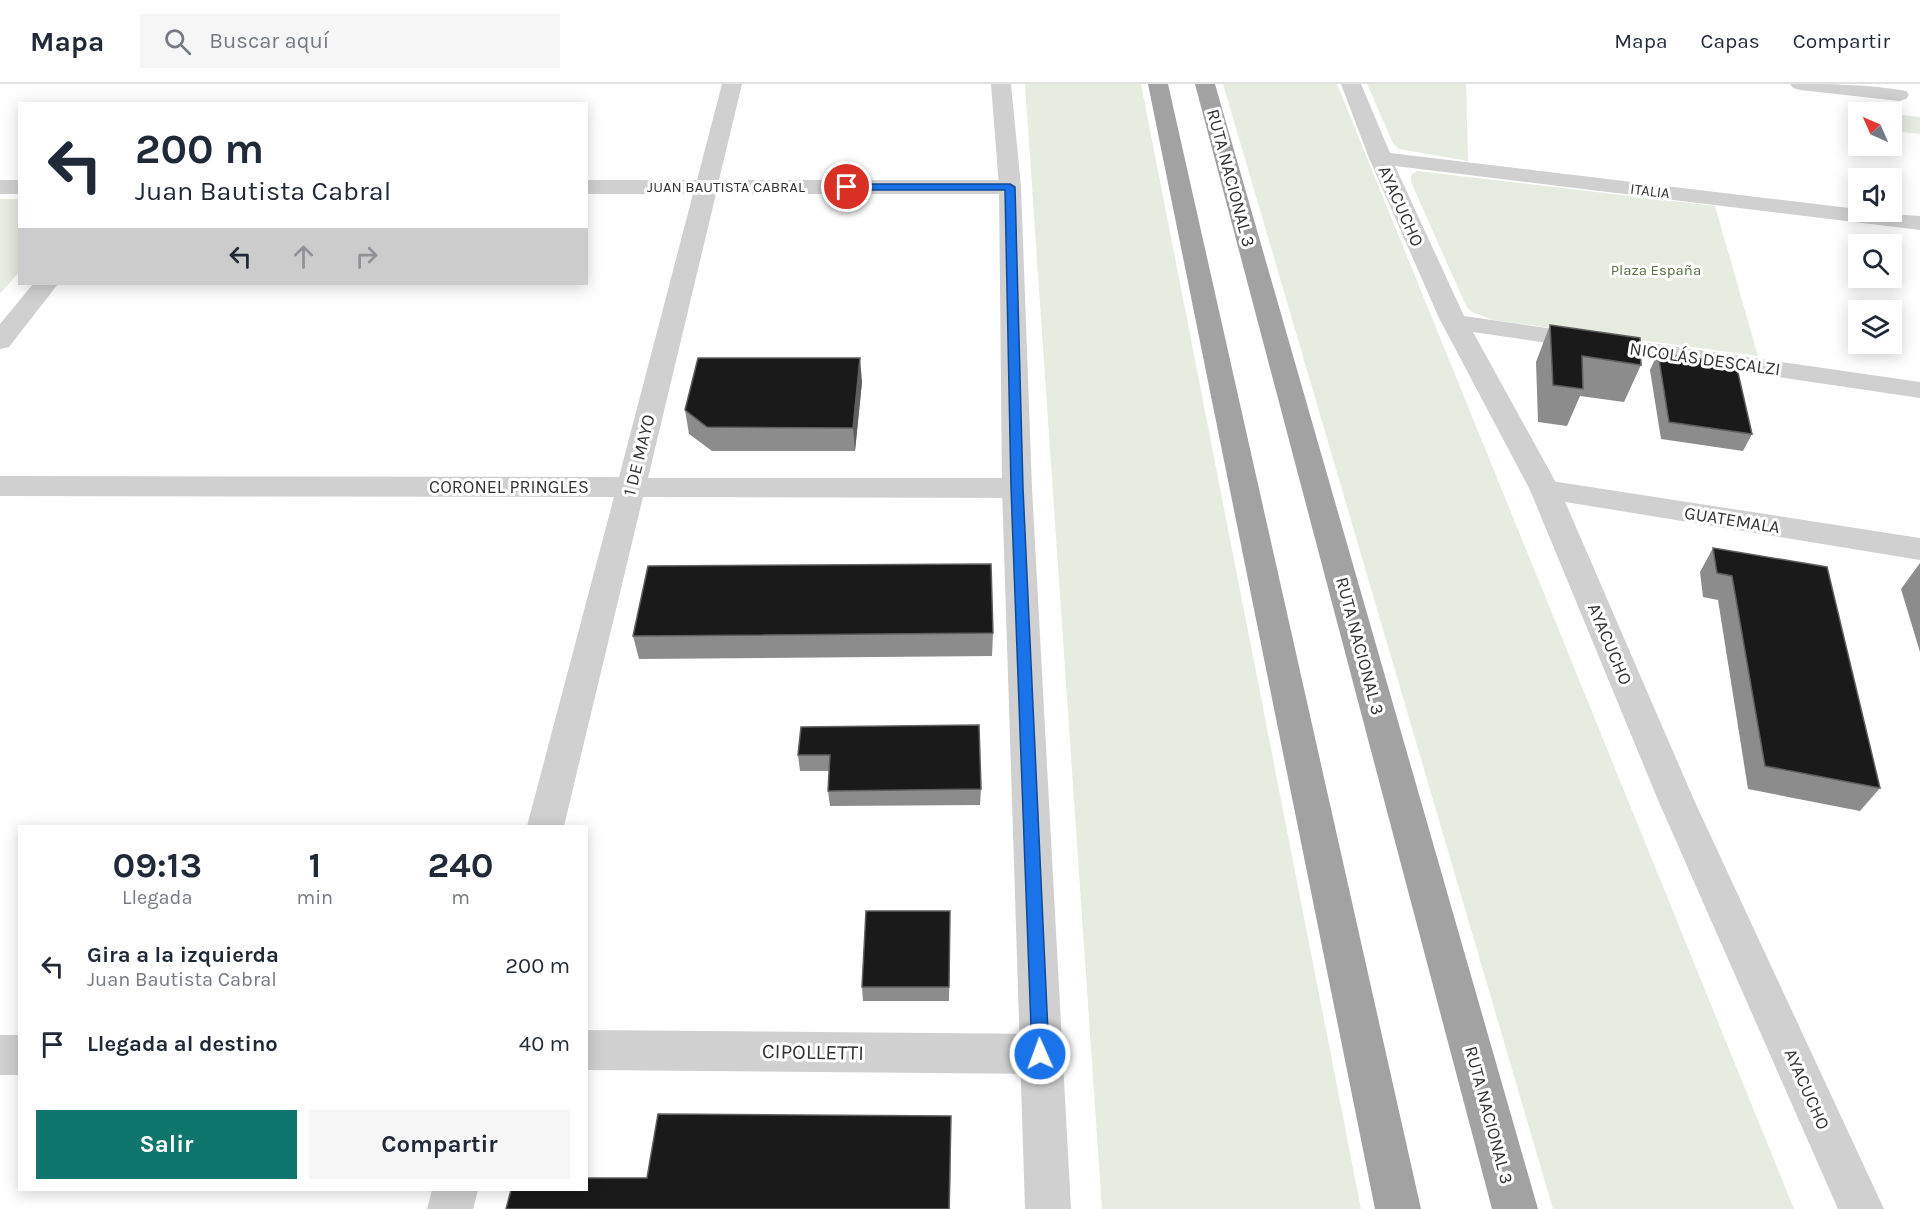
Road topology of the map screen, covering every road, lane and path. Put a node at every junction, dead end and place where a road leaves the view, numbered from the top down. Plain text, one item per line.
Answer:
1 (732, 84) edge
2 (1001, 84) edge
3 (1158, 84) edge
4 (1205, 84) edge
5 (1351, 84) edge
6 (1800, 84) edge
7 (1877, 84) edge
8 (1899, 95) junction
9 (1920, 97) edge
10 (1380, 159) junction
11 (0, 187) edge
12 (18, 187) edge
13 (588, 187) edge
14 (706, 187) junction
15 (1010, 187) junction
16 (1920, 223) edge
17 (45, 285) edge
18 (1454, 322) junction
19 (0, 341) edge
20 (1920, 390) edge
21 (0, 486) edge
22 (631, 487) junction
23 (1017, 488) junction
24 (1545, 490) junction
25 (1920, 549) edge
26 (546, 825) edge
27 (588, 1050) edge
28 (1040, 1054) junction
29 (0, 1055) edge
30 (18, 1055) edge
31 (455, 1191) edge
32 (450, 1209) edge
33 (1048, 1209) edge
34 (1398, 1209) edge
35 (1515, 1209) edge
36 (1861, 1209) edge

1 - 14 street, 1 DE MAYO
2 - 15 street
3 - 34 highway
4 - 35 highway, RUTA NACIONAL 3
5 - 10 street, AYACUCHO
6 - 8 street
7 - 8 street
8 - 9 street
10 - 16 street, ITALIA
10 - 18 street, AYACUCHO
11 - 12 street
13 - 14 street, JUAN BAUTISTA CABRAL
14 - 15 street, JUAN BAUTISTA CABRAL
14 - 22 street, 1 DE MAYO
15 - 23 street
17 - 19 street
18 - 20 street, NICOLÁS DESCALZI
18 - 24 street, AYACUCHO
21 - 22 street, CORONEL PRINGLES
22 - 23 street, CORONEL PRINGLES
22 - 26 street, 1 DE MAYO
23 - 28 street
24 - 25 street, GUATEMALA
24 - 36 street, AYACUCHO
27 - 28 street, CIPOLLETTI
28 - 33 street
29 - 30 street
31 - 32 street

